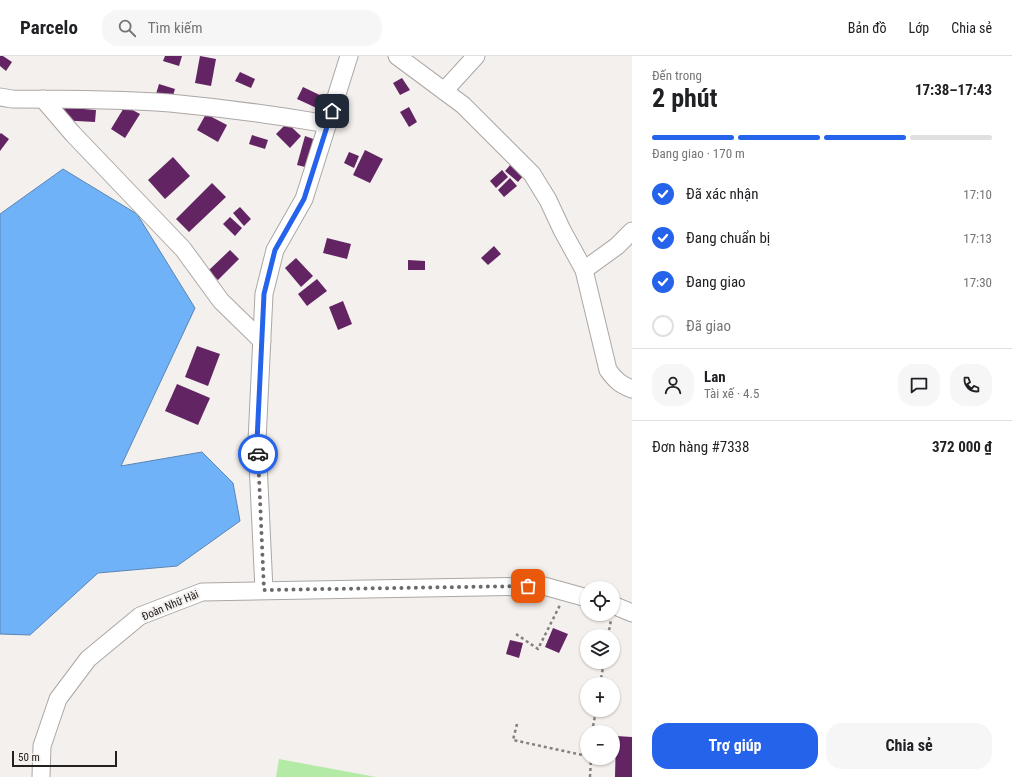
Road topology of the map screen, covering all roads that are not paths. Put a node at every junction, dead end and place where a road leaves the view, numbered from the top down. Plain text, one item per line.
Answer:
1 (349, 56) edge
2 (397, 56) edge
3 (476, 56) edge
4 (444, 91) junction
5 (0, 97) edge
6 (43, 99) junction
7 (328, 124) junction
8 (632, 231) edge
9 (584, 270) junction
10 (262, 342) junction
11 (632, 389) edge
12 (264, 590) junction
13 (580, 596) edge
14 (620, 608) edge
15 (632, 614) edge
16 (41, 777) edge

1 - 7 street
2 - 4 street
3 - 4 street
4 - 9 street
5 - 6 street
6 - 7 street
6 - 10 street
7 - 10 street
8 - 9 street
9 - 11 street
10 - 12 street
12 - 13 street, Đoàn Nhữ Hài
12 - 16 street, Đoàn Nhữ Hài
14 - 15 street

